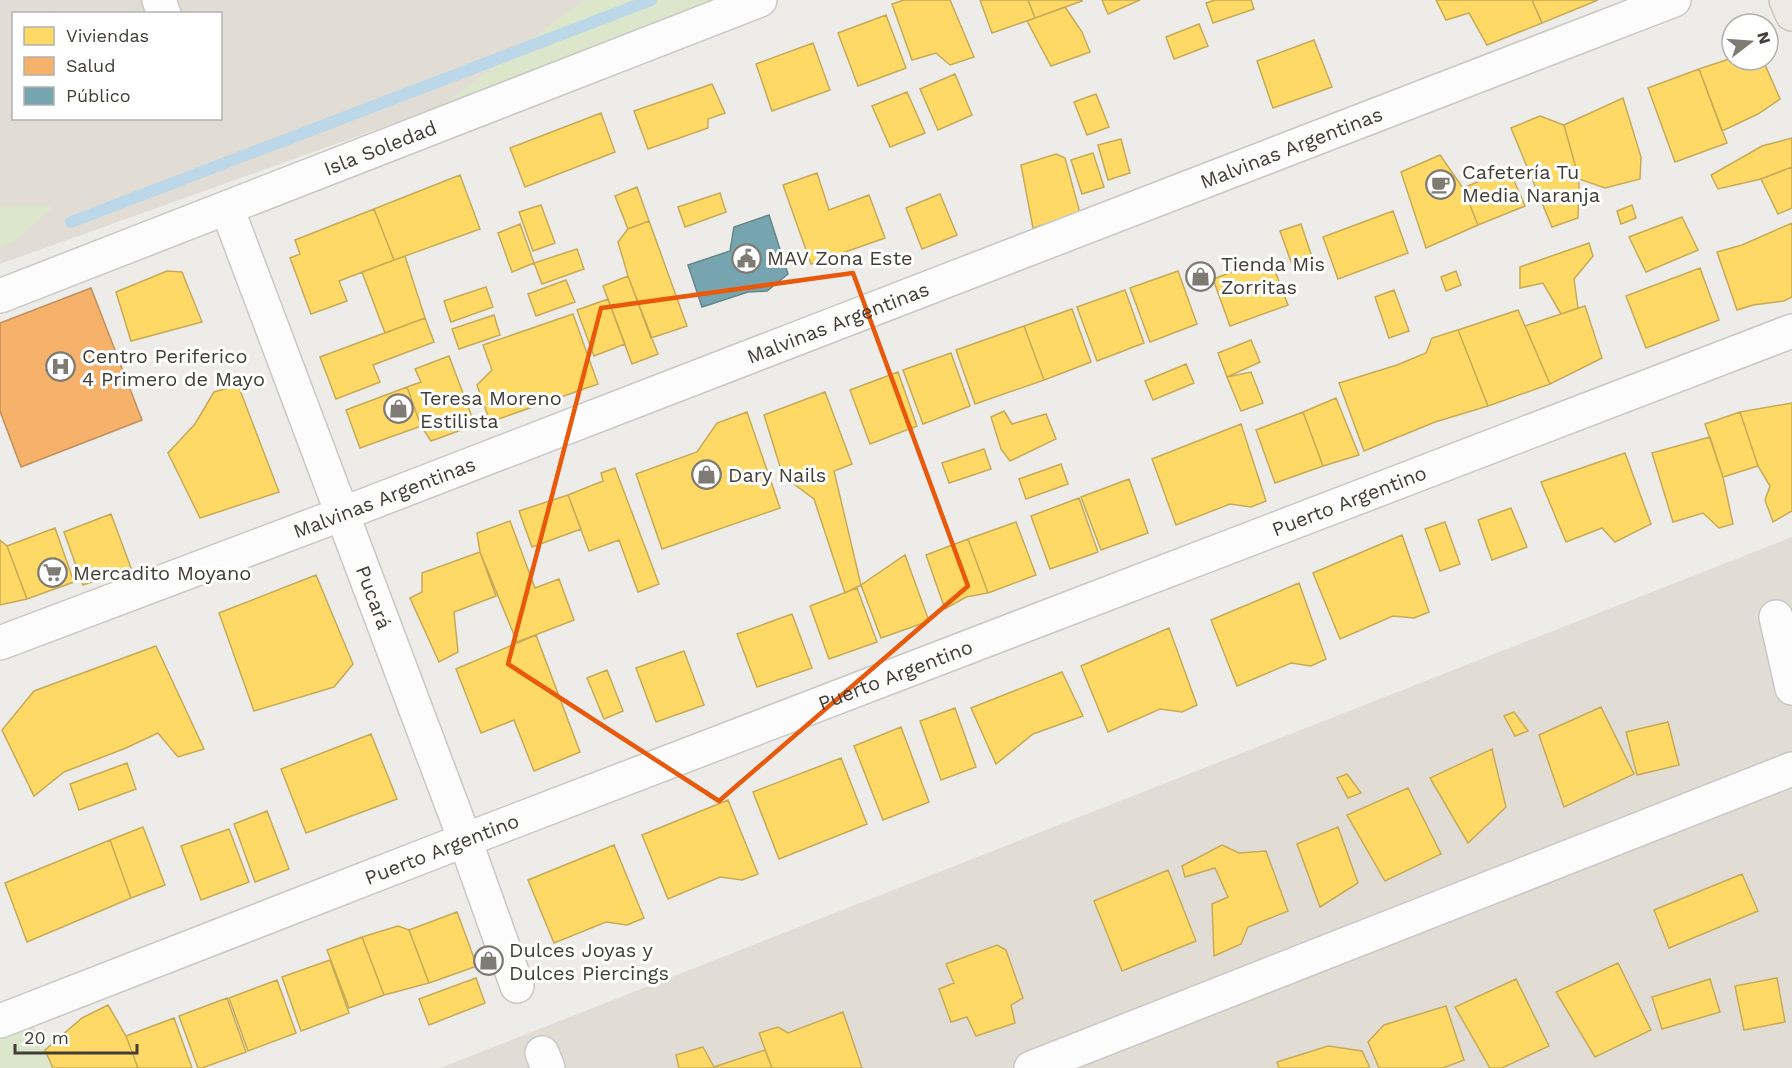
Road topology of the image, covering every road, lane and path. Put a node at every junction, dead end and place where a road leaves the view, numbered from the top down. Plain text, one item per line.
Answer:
1 (760, 0) edge
2 (1674, 0) edge
3 (1786, 0) edge
4 (1792, 14) edge
5 (227, 208) junction
6 (0, 296) edge
7 (1792, 331) edge
8 (342, 514) junction
9 (1776, 617) dead end
10 (0, 643) edge
11 (1792, 688) edge
12 (1792, 769) edge
13 (465, 840) junction
14 (517, 986) dead end
15 (0, 1021) edge
16 (1031, 1068) edge

1 - 5 street, Isla Soledad
2 - 8 street, Malvinas Argentinas
3 - 4 main road
5 - 6 street, Isla Soledad
5 - 8 street, Pucará
7 - 13 street, Puerto Argentino
8 - 10 street, Malvinas Argentinas
8 - 13 street, Pucará
9 - 11 street
12 - 16 street
13 - 14 street, Pucará
13 - 15 street, Puerto Argentino

